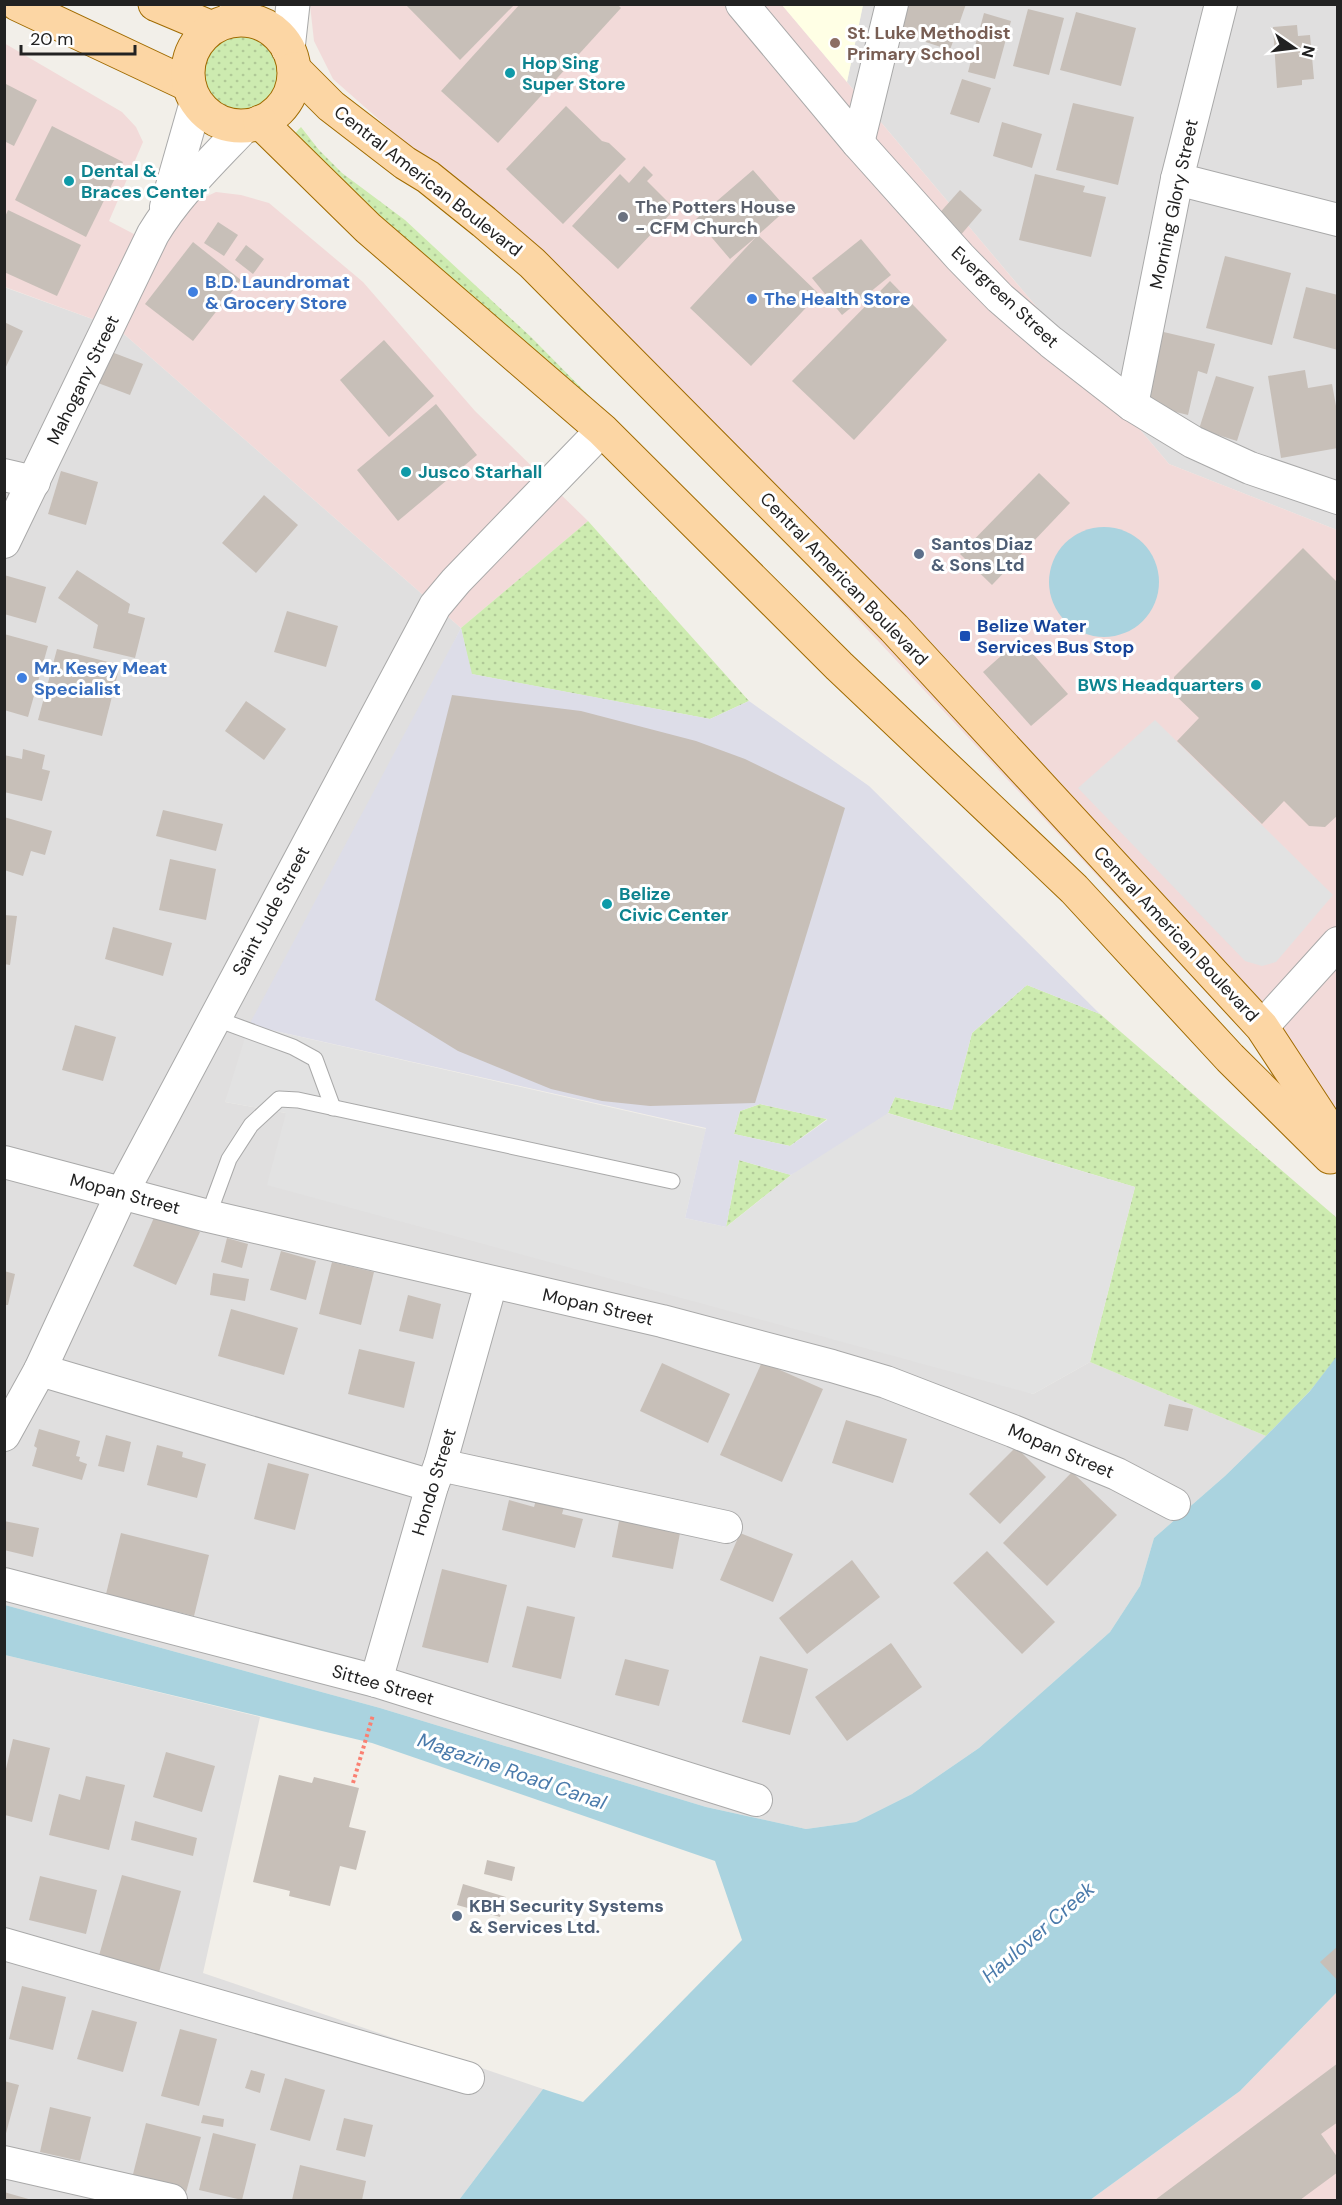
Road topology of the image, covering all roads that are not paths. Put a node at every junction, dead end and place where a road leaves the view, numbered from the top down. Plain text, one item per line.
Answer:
1 (17, 4) edge
2 (155, 4) edge
3 (293, 4) edge
4 (742, 4) edge
5 (892, 4) edge
6 (1221, 4) edge
7 (229, 18) edge
8 (291, 59) junction
9 (192, 93) junction
10 (253, 124) junction
11 (858, 143) junction
12 (1177, 179) junction
13 (162, 219) junction
14 (1338, 220) edge
15 (1132, 405) junction
16 (602, 430) junction
17 (4, 475) edge
18 (34, 482) junction
19 (1338, 498) edge
20 (4, 542) edge
21 (1338, 943) edge
22 (214, 1018) junction
23 (1262, 1027) junction
24 (333, 1108) junction
25 (1338, 1143) edge
26 (4, 1162) edge
27 (1338, 1164) edge
28 (672, 1181) dead end
29 (122, 1193) junction
30 (208, 1216) junction
31 (490, 1283) junction
32 (40, 1370) junction
33 (4, 1435) edge
34 (436, 1476) junction
35 (1174, 1504) dead end
36 (726, 1527) dead end
37 (4, 1584) edge
38 (376, 1681) junction
39 (756, 1800) dead end
40 (4, 1944) edge
41 (468, 2078) dead end
42 (4, 2162) edge
43 (171, 2200) edge

1 - 9 main road
2 - 7 main road
3 - 8 street
4 - 11 street, Evergreen Street
5 - 11 street
6 - 12 street, Morning Glory Street
7 - 8 main road
7 - 9 main road
8 - 10 main road
8 - 23 main road, Central American Boulevard
9 - 10 main road
9 - 13 street, Mahogany Street
10 - 13 street, Mahogany Street
10 - 16 main road
11 - 15 street, Evergreen Street
12 - 14 street
12 - 15 street, Morning Glory Street
13 - 18 street, Mahogany Street
15 - 19 street, Evergreen Street
16 - 22 street, Saint Jude Street
16 - 27 main road
17 - 18 street
18 - 20 street, Mahogany Street
21 - 23 street
22 - 24 lane
22 - 29 street, Saint Jude Street
23 - 25 main road, Central American Boulevard
24 - 28 lane
24 - 30 lane
26 - 29 street, Mopan Street
29 - 30 street, Mopan Street
29 - 32 street, Saint Jude Street
30 - 31 street, Mopan Street
31 - 34 street, Hondo Street
31 - 35 street, Mopan Street
32 - 33 street, Saint Jude Street
32 - 34 street
34 - 36 street
34 - 38 street, Hondo Street
37 - 38 street, Sittee Street
38 - 39 street, Sittee Street
40 - 41 street
42 - 43 street

